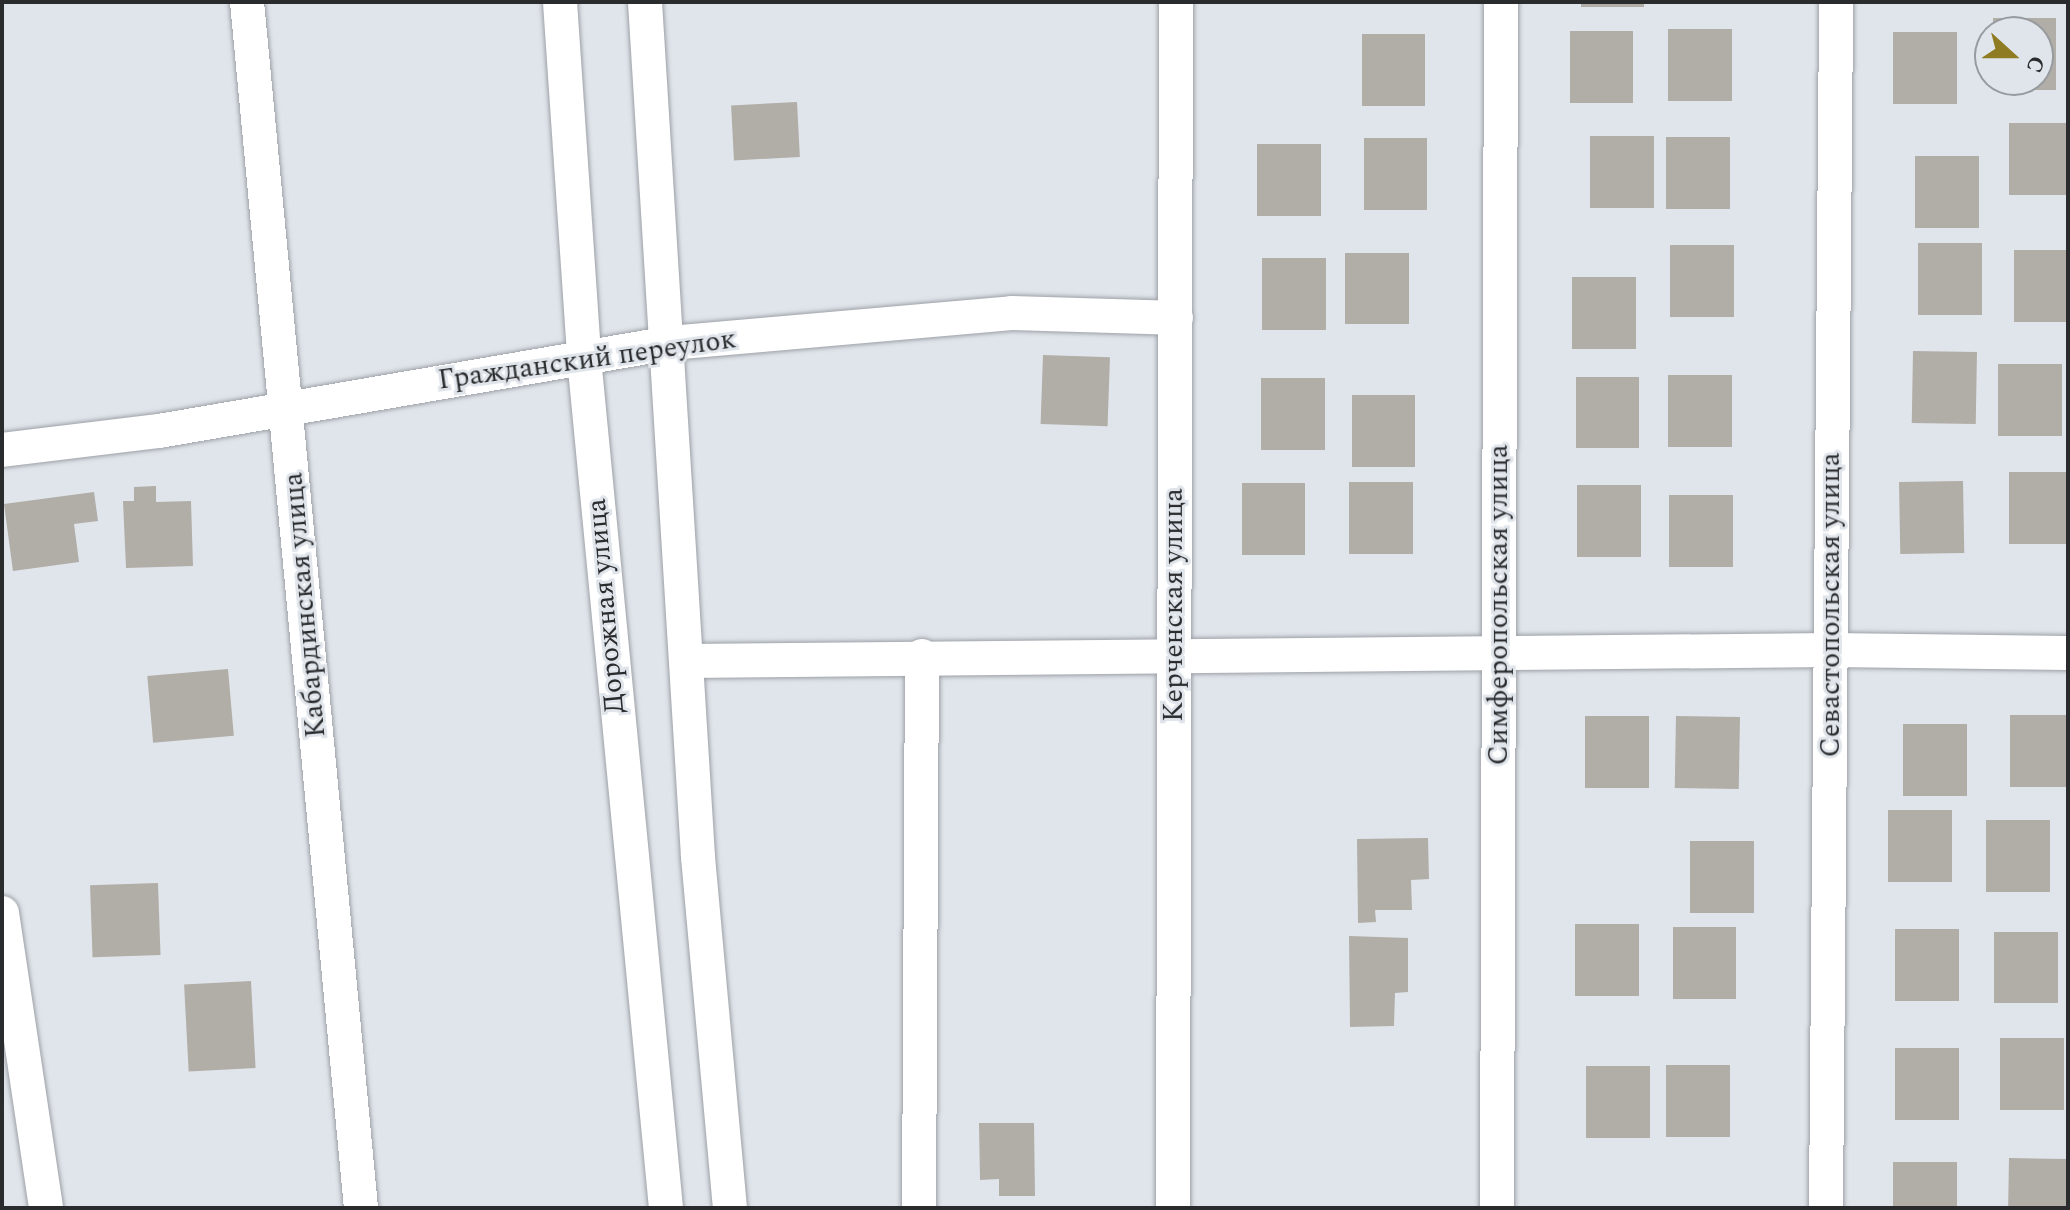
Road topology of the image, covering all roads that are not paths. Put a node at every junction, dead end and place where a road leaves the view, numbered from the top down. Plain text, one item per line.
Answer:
1 (247, 2) edge
2 (560, 2) edge
3 (645, 2) edge
4 (1176, 2) edge
5 (1501, 2) edge
6 (1836, 2) edge
7 (1176, 318) junction
8 (670, 343) junction
9 (584, 358) junction
10 (286, 407) junction
11 (2, 450) edge
12 (1831, 650) junction
13 (2068, 653) edge
14 (922, 656) junction
15 (1499, 657) junction
16 (1173, 659) junction
17 (687, 661) junction
18 (2, 913) edge
19 (46, 1208) edge
20 (361, 1208) edge
21 (666, 1208) edge
22 (730, 1208) edge
23 (919, 1208) edge
24 (1173, 1208) edge
25 (1497, 1208) edge
26 (1826, 1208) edge

1 - 10 street, Кабардинская улица
2 - 9 street, Дорожная улица
3 - 8 street
4 - 7 street, Керченская улица
5 - 15 street, Симферопольская улица
6 - 12 street, Севастопольская улица
7 - 8 street, Гражданский переулок
7 - 16 street, Керченская улица
8 - 9 street, Гражданский переулок
8 - 17 street
9 - 10 street, Гражданский переулок
9 - 21 street, Дорожная улица
10 - 11 street, Гражданский переулок
10 - 20 street, Кабардинская улица
12 - 13 street
12 - 15 street
12 - 26 street, Севастопольская улица
14 - 16 street
14 - 17 street
14 - 23 street
15 - 16 street
15 - 25 street, Симферопольская улица
16 - 24 street, Керченская улица
17 - 22 street
18 - 19 street

